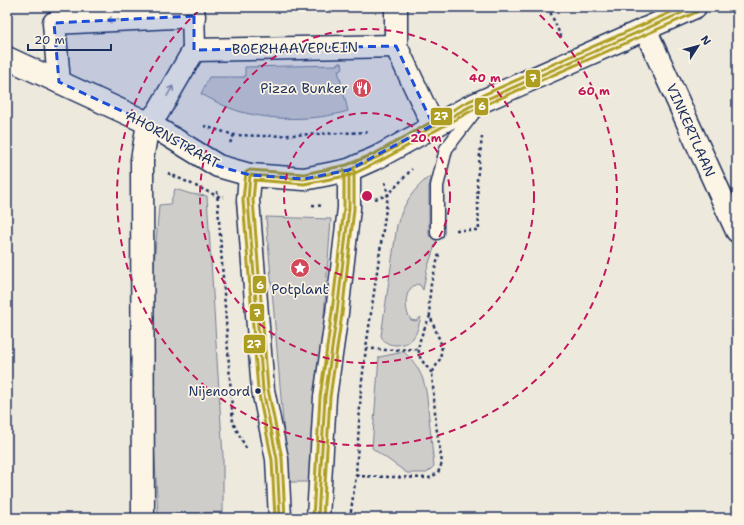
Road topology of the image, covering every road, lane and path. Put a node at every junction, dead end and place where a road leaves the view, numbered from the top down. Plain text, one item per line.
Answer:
1 (396, 7) edge
2 (548, 7) edge
3 (695, 7) edge
4 (193, 11) edge
5 (645, 29) junction
6 (396, 46) junction
7 (194, 50) junction
8 (7, 58) edge
9 (572, 62) junction
10 (59, 82) junction
11 (485, 99) junction
12 (148, 123) junction
13 (433, 125) junction
14 (204, 126) dead end
15 (378, 157) junction
16 (349, 170) junction
17 (250, 175) junction
18 (477, 180) dead end
19 (453, 230) dead end
20 (737, 231) edge
21 (437, 234) dead end
22 (440, 249) dead end
23 (430, 316) junction
24 (366, 348) junction
25 (419, 349) junction
26 (432, 373) junction
27 (356, 476) junction
28 (142, 518) edge
29 (280, 518) edge
30 (318, 518) edge
31 (350, 518) edge

1 - 6 street
2 - 9 path
3 - 5 street, AHORNSTRAAT
4 - 7 street
4 -> 10 street
5 - 9 street, AHORNSTRAAT
5 - 20 street, VINKERTLAAN
6 - 7 street, BOERHAAVEPLEIN
6 - 13 street
12 -> 7 street
8 - 10 street, AHORNSTRAAT
9 - 11 street, AHORNSTRAAT
10 - 12 street, AHORNSTRAAT
11 - 13 street, AHORNSTRAAT
11 - 21 lane
12 - 17 street, AHORNSTRAAT
12 - 28 street
13 - 15 street, AHORNSTRAAT
14 - 15 path, AHORNSTRAAT
15 - 16 street, AHORNSTRAAT
15 - 24 path
16 - 17 street, AHORNSTRAAT
16 - 30 street
17 - 29 street
18 - 19 path
22 - 23 path
23 - 25 path
23 - 26 path
24 - 25 path
24 - 27 path
25 - 26 path
26 - 27 path
27 - 31 path

